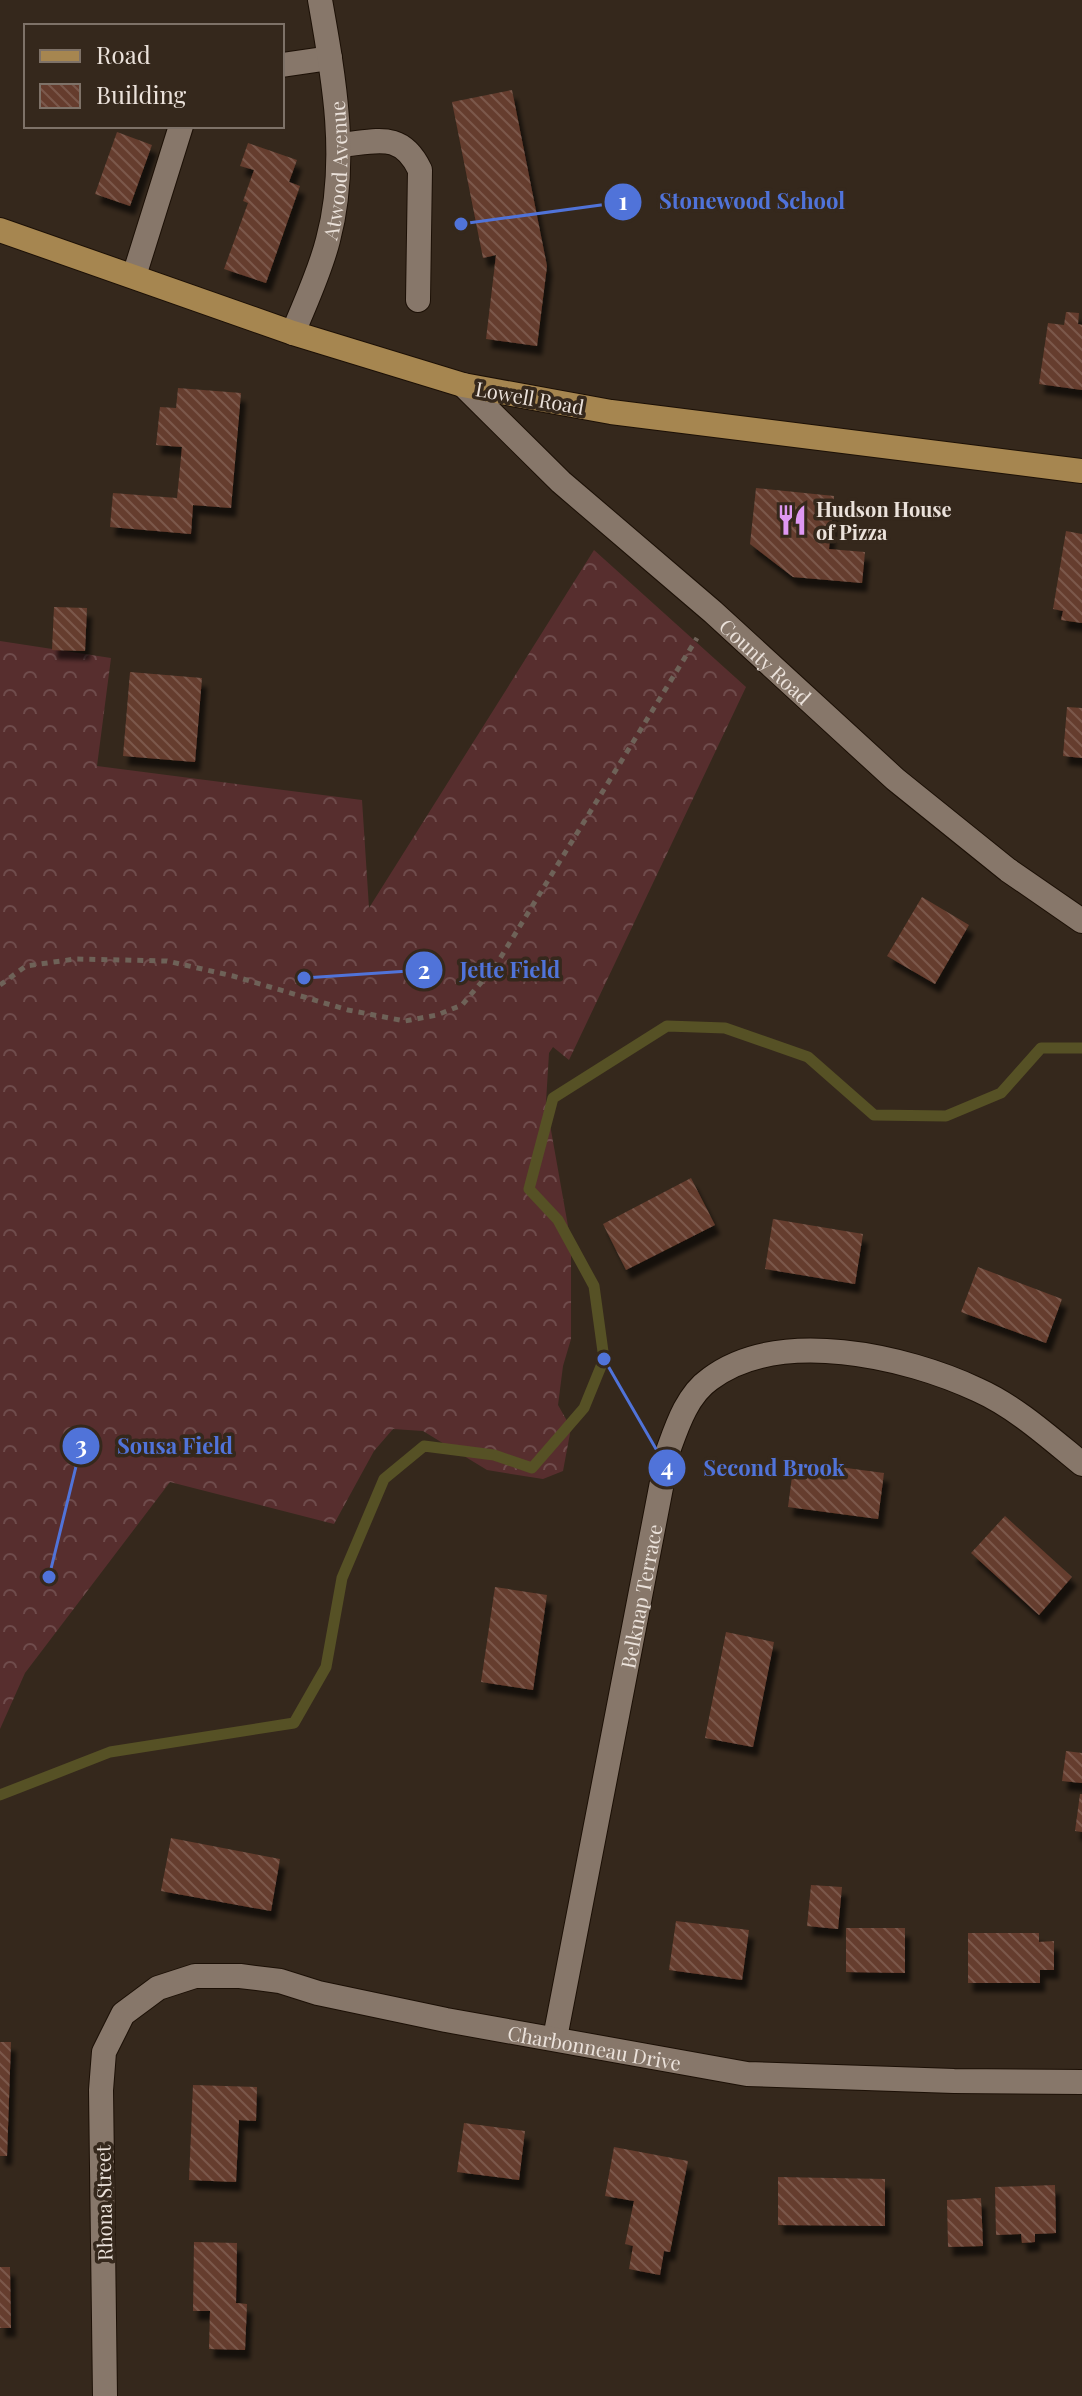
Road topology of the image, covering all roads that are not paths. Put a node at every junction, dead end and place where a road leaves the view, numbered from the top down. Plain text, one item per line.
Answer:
1 (320, 0) edge
2 (330, 58) junction
3 (284, 65) edge
4 (180, 128) edge
5 (339, 145) junction
6 (0, 230) edge
7 (134, 276) junction
8 (418, 300) dead end
9 (293, 333) junction
10 (463, 385) junction
11 (1082, 471) edge
12 (1082, 921) edge
13 (1082, 1464) edge
14 (123, 2014) joint
15 (555, 2038) junction
16 (1082, 2082) edge
17 (105, 2396) edge

1 - 2 street, Atwood Avenue
2 - 3 street
2 - 5 street, Atwood Avenue
4 - 7 street
5 - 8 street
5 - 9 street, Atwood Avenue
6 - 7 main road, Lowell Road
7 - 9 main road, Lowell Road
9 - 10 main road, Lowell Road
10 - 11 main road, Lowell Road
10 - 12 street, County Road
13 - 15 street, Belknap Terrace
14 - 15 street, Charbonneau Drive
14 - 17 street, Rhona Street
15 - 16 street, Charbonneau Drive

